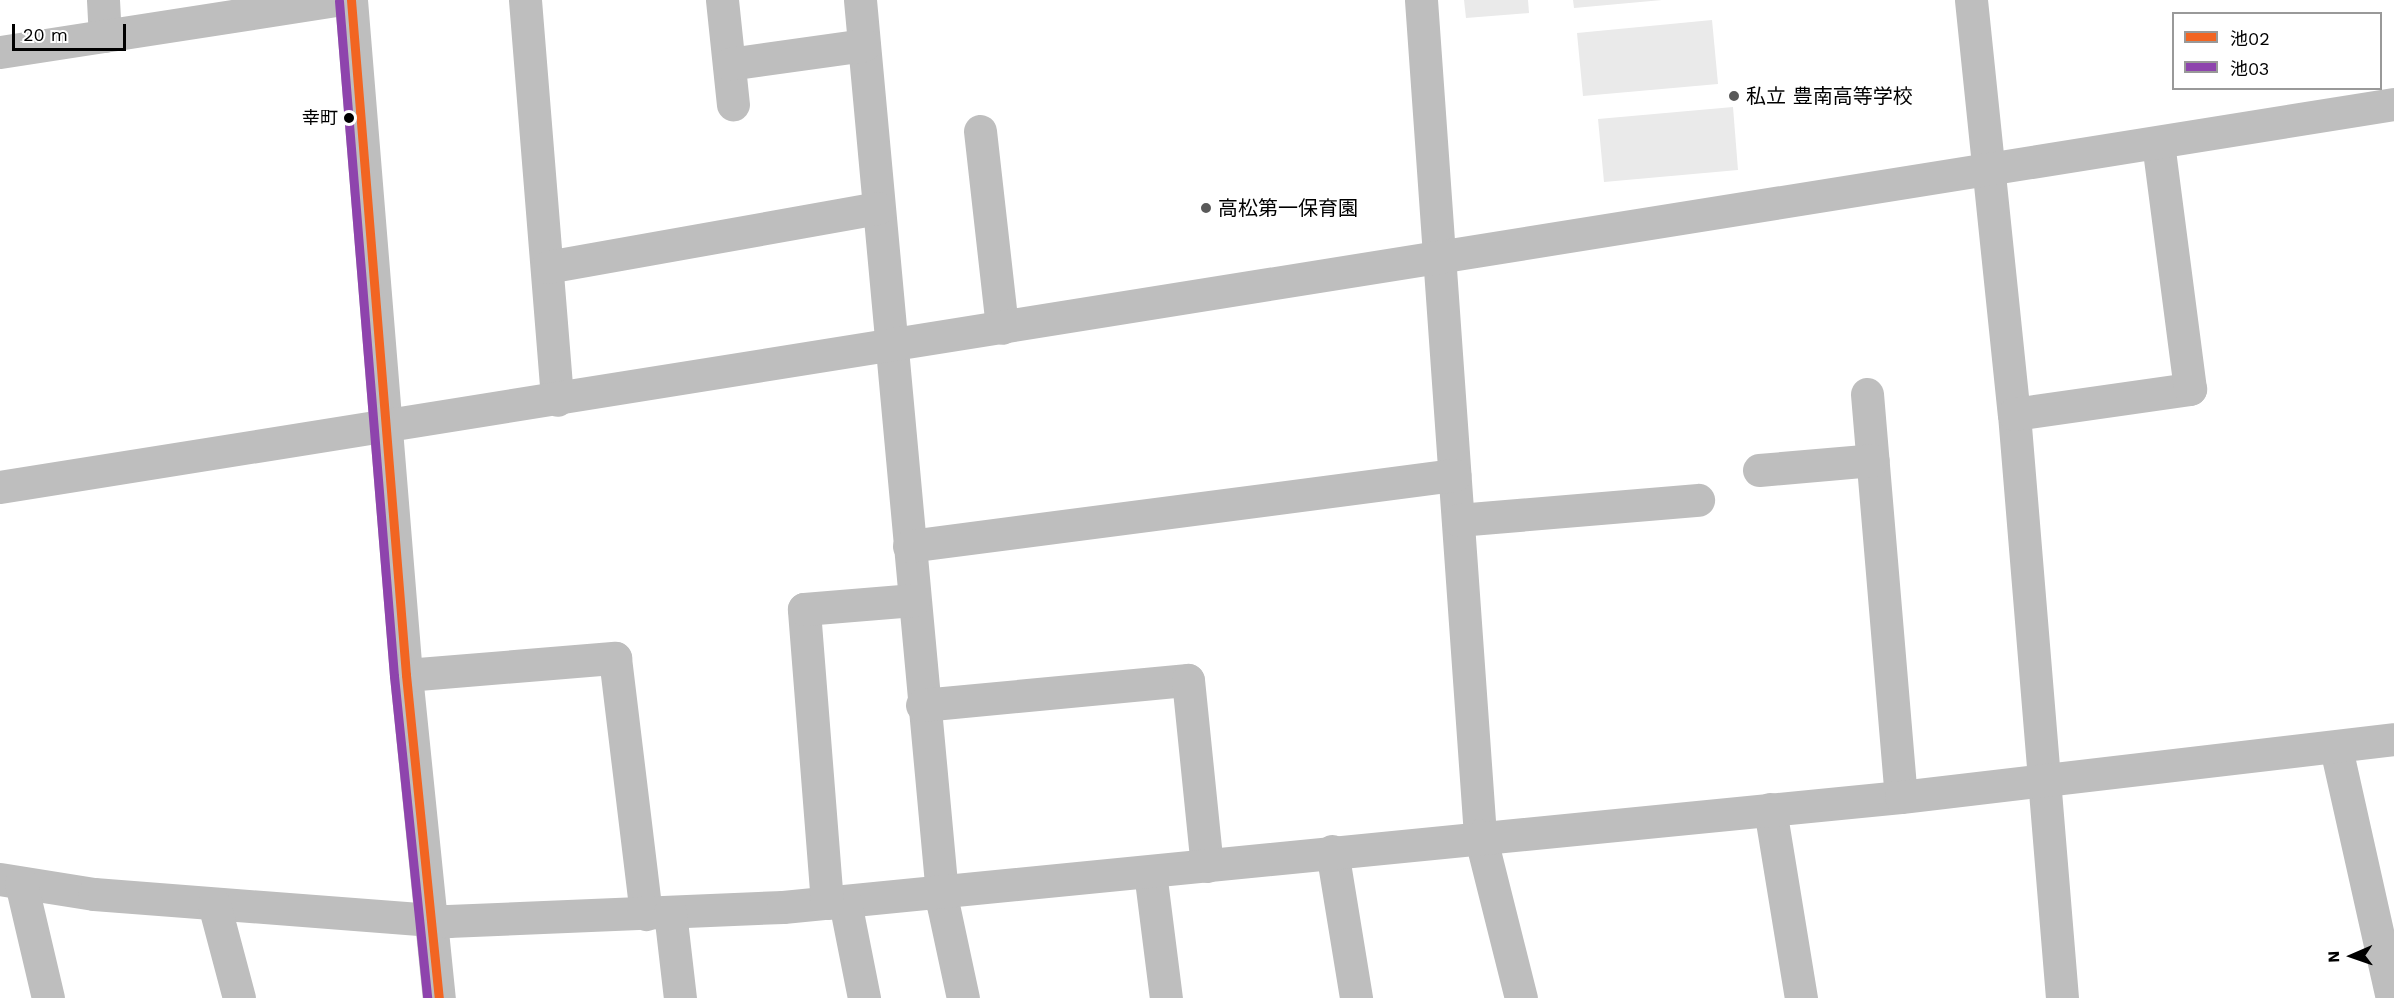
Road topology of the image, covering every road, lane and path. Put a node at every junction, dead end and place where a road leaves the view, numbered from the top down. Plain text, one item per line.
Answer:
1 (103, 0) edge
2 (336, 0) edge
3 (351, 0) edge
4 (525, 0) edge
5 (722, 0) edge
6 (860, 0) edge
7 (1421, 0) edge
8 (1971, 0) edge
9 (105, 36) junction
10 (864, 45) junction
11 (0, 52) edge
12 (729, 64) junction
13 (733, 104) dead end
14 (2394, 104) edge
15 (980, 131) dead end
16 (2158, 142) junction
17 (1988, 171) junction
18 (878, 208) junction
19 (1440, 256) junction
20 (547, 267) junction
21 (1002, 328) junction
22 (890, 346) junction
23 (1868, 394) dead end
24 (557, 400) junction
25 (2014, 414) junction
26 (385, 429) junction
27 (1873, 460) junction
28 (1759, 470) dead end
29 (1454, 475) junction
30 (0, 487) edge
31 (1698, 500) dead end
32 (1458, 520) junction
33 (909, 546) junction
34 (914, 600) junction
35 (406, 675) junction
36 (922, 705) junction
37 (2394, 740) edge
38 (2336, 748) junction
39 (2042, 782) junction
40 (1901, 797) junction
41 (1770, 809) junction
42 (1480, 836) junction
43 (1332, 851) junction
44 (1207, 866) junction
45 (1150, 872) junction
46 (11, 881) edge
47 (942, 894) junction
48 (836, 902) junction
49 (214, 904) junction
50 (658, 913) junction
51 (429, 919) junction
52 (48, 998) edge
53 (239, 998) edge
54 (439, 998) edge
55 (681, 998) edge
56 (864, 998) edge
57 (963, 998) edge
58 (1166, 998) edge
59 (1356, 998) edge
60 (1521, 998) edge
61 (1801, 998) edge
62 (2062, 998) edge
63 (2392, 998) edge

1 - 9 street
2 - 9 street
3 - 26 street
4 - 20 street
5 - 12 street
6 - 10 street
7 - 19 street
8 - 17 street
9 - 11 street
10 - 12 street
10 - 18 street
12 - 13 street
14 - 16 street
15 - 21 street
16 - 17 street
16 - 25 street
17 - 19 street
17 - 25 street
18 - 20 street
18 - 22 street
19 - 21 street
19 - 29 street
20 - 24 street
21 - 22 street
22 - 24 street
22 - 33 street
23 - 27 street
24 - 26 street
25 - 39 street
26 - 30 street
26 - 35 street
27 - 28 street
27 - 40 street
29 - 32 street
29 - 33 street
31 - 32 street
32 - 42 street
33 - 34 street
34 - 36 street
34 - 48 street
35 - 50 street
35 - 51 street
36 - 44 street
36 - 47 street
37 - 38 street
38 - 39 street
38 - 63 street
39 - 40 street
39 - 62 street
40 - 41 street
41 - 42 street
41 - 61 street
42 - 43 street
42 - 60 street
43 - 44 street
43 - 59 street
44 - 45 street
45 - 47 street
45 - 58 street
46 - 49 street
46 - 52 street
47 - 48 street
47 - 57 street
48 - 50 street
48 - 56 street
49 - 51 street
49 - 53 street
50 - 51 street
50 - 55 street
51 - 54 street

